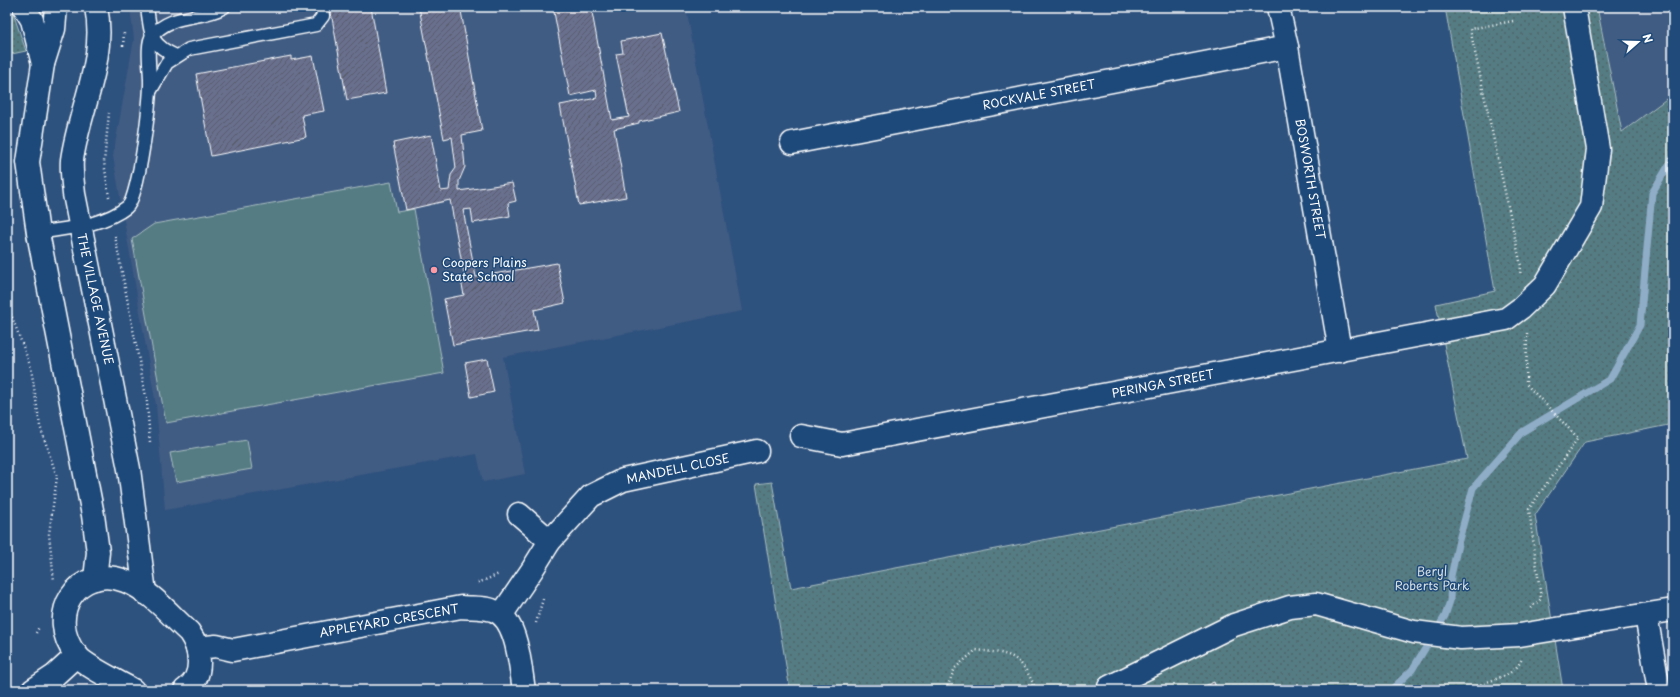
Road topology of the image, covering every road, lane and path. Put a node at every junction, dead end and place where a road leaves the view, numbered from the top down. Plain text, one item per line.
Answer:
1 (24, 7) edge
2 (56, 7) edge
3 (96, 7) edge
4 (147, 7) edge
5 (224, 7) edge
6 (322, 7) edge
7 (1278, 7) edge
8 (1574, 7) edge
9 (1513, 21) dead end
10 (123, 27) dead end
11 (151, 37) junction
12 (123, 47) dead end
13 (1287, 47) junction
14 (176, 56) junction
15 (43, 64) junction
16 (150, 90) junction
17 (111, 106) dead end
18 (792, 144) dead end
19 (112, 216) junction
20 (79, 226) junction
21 (38, 233) junction
22 (1520, 280) dead end
23 (7, 307) edge
24 (12, 317) junction
25 (1524, 317) junction
26 (7, 319) edge
27 (1340, 351) junction
28 (801, 436) dead end
29 (150, 445) dead end
30 (757, 451) dead end
31 (519, 514) dead end
32 (550, 541) junction
33 (532, 570) junction
34 (95, 579) junction
35 (54, 583) dead end
36 (474, 584) dead end
37 (145, 593) junction
38 (1673, 610) edge
39 (502, 614) junction
40 (1646, 615) junction
41 (40, 626) dead end
42 (537, 629) dead end
43 (36, 633) dead end
44 (1520, 635) junction
45 (197, 648) junction
46 (77, 656) junction
47 (1034, 685) junction
48 (1108, 687) dead end
49 (33, 690) edge
50 (133, 690) edge
51 (185, 690) edge
52 (524, 690) edge
53 (946, 690) edge
54 (1017, 690) edge
55 (1038, 690) edge
56 (1470, 690) edge
57 (1659, 690) edge

1 - 15 street
2 - 15 street
3 - 20 street, THE VILLAGE AVENUE
4 - 11 lane
5 - 11 lane
6 - 14 lane
7 - 13 street, BOSWORTH STREET
8 - 25 street, PERINGA STREET
9 - 22 path
10 - 12 path
11 - 14 lane
11 - 16 lane
13 - 18 street, ROCKVALE STREET
13 - 27 street, BOSWORTH STREET
14 - 16 lane
15 - 21 street
16 - 19 lane
17 - 19 path
19 - 20 lane
19 - 29 path
20 - 21 lane
20 - 37 street, THE VILLAGE AVENUE
21 - 34 street
23 - 24 path
24 - 26 path
24 - 35 path
25 - 27 street, PERINGA STREET
25 - 44 path
27 - 28 street, PERINGA STREET
30 - 32 street, MANDELL CLOSE
31 - 32 street
32 - 33 street, MANDELL CLOSE
33 - 36 path
33 - 39 street, MANDELL CLOSE
33 - 42 path
34 - 37 street
34 - 46 street
37 - 45 street
38 - 40 street
39 - 45 street, APPLEYARD CRESCENT
39 - 52 street
40 - 44 street
40 - 57 street
41 - 43 path
44 - 48 street
44 - 56 path
45 - 51 street
46 - 49 street
46 - 50 street
47 - 53 path
47 - 54 path
47 - 55 path

